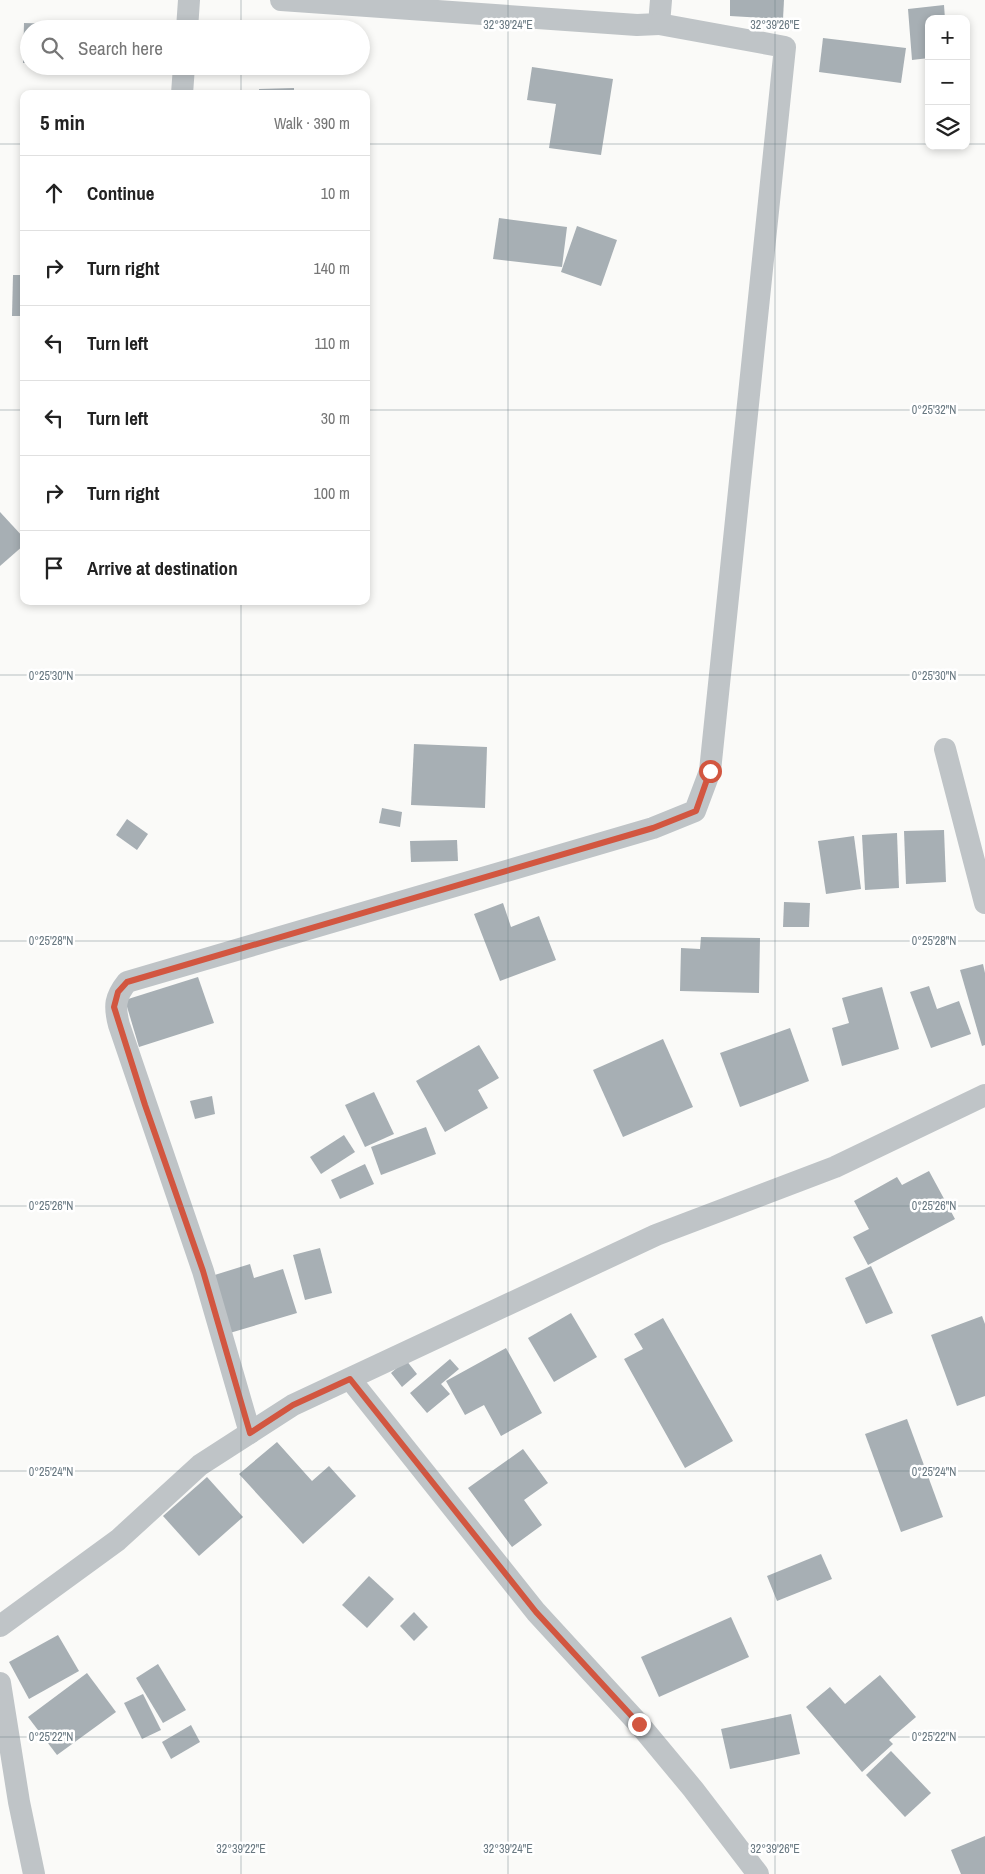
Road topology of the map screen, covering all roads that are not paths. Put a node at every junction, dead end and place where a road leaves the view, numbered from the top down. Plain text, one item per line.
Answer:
1 (188, 0) edge
2 (281, 0) edge
3 (661, 0) edge
4 (451, 6) edge
5 (187, 20) edge
6 (659, 24) junction
7 (183, 75) edge
8 (182, 90) edge
9 (945, 749) dead end
10 (985, 903) edge
11 (985, 1095) edge
12 (350, 1379) junction
13 (250, 1433) junction
14 (0, 1626) edge
15 (0, 1683) edge
16 (34, 1874) edge
17 (758, 1874) edge

1 - 5 street
2 - 4 street
3 - 6 street
4 - 6 street
6 - 13 street
7 - 8 street
9 - 10 street
11 - 12 street
12 - 13 street
12 - 17 street
13 - 14 street
15 - 16 street

